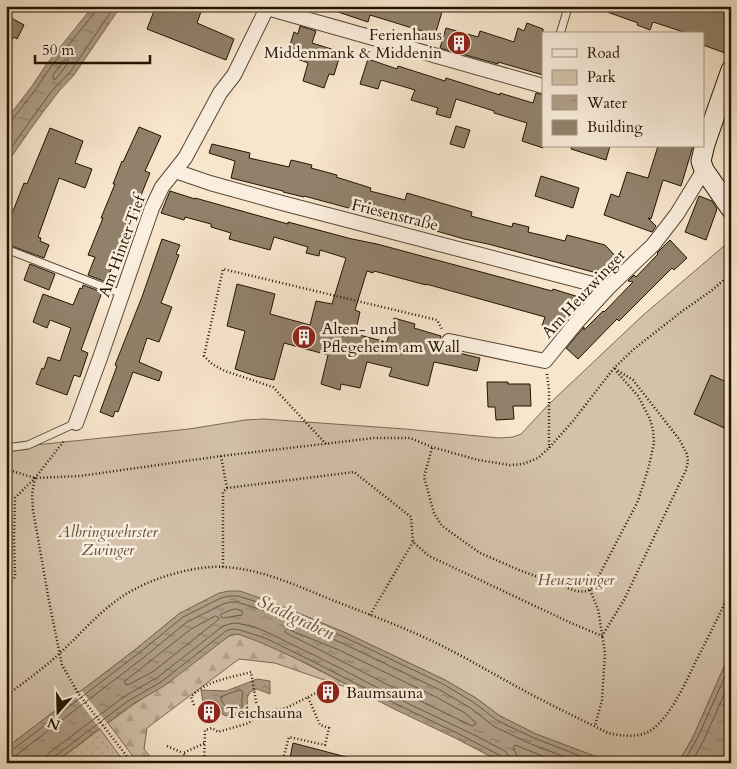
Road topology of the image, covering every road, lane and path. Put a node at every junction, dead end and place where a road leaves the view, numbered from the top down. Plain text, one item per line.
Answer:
1 (268, 7) edge
2 (567, 11) dead end
3 (561, 32) edge
4 (731, 70) edge
5 (542, 86) edge
6 (706, 130) edge
7 (704, 142) edge
8 (703, 148) edge
9 (704, 170) junction
10 (175, 171) junction
11 (731, 209) edge
12 (6, 249) edge
13 (731, 274) edge
14 (608, 288) junction
15 (122, 294) junction
16 (449, 341) joint
17 (545, 361) junction
18 (614, 368) junction
19 (76, 423) junction
20 (326, 444) junction
21 (432, 447) junction
22 (6, 448) edge
23 (549, 448) junction
24 (221, 456) junction
25 (6, 470) edge
26 (35, 478) junction
27 (227, 488) junction
28 (413, 542) junction
29 (223, 567) junction
30 (6, 585) edge
31 (590, 590) junction
32 (731, 591) edge
33 (370, 615) junction
34 (602, 636) junction
35 (59, 654) junction
36 (316, 693) dead end
37 (6, 696) edge
38 (308, 697) junction
39 (194, 705) dead end
40 (258, 713) junction
41 (595, 726) junction
42 (205, 744) junction
43 (167, 746) dead end
44 (183, 753) junction
45 (132, 763) edge
46 (191, 763) edge
47 (204, 763) edge
48 (282, 763) edge

1 - 5 street
1 - 10 street, Am Hinter Tief
2 - 3 lane
4 - 6 street
6 - 7 street
8 - 9 street
9 - 11 street
9 - 14 street, Am Heuzwinger
10 - 14 street, Friesenstraße
10 - 15 street, Am Hinter Tief
12 - 15 lane
13 - 18 path
14 - 17 street, Am Heuzwinger
15 - 19 street, Am Hinter Tief
16 - 17 street, Am Heuzwinger
16 - 20 path
17 - 23 path
18 - 23 path
18 - 31 path
18 - 34 path
19 - 22 lane
19 - 26 path
20 - 21 path
20 - 24 path
21 - 23 path
21 - 31 path
24 - 26 path
24 - 27 path
25 - 26 path
26 - 30 path
26 - 35 path
27 - 28 path
27 - 29 path
28 - 33 path
28 - 34 path
29 - 33 path
29 - 35 path
31 - 34 path
32 - 41 path
33 - 41 path
34 - 41 path
35 - 37 path
35 - 45 path
36 - 38 path
38 - 40 path
38 - 48 path
39 - 40 path
40 - 42 path
42 - 44 path
42 - 47 path
43 - 44 path
44 - 46 path

